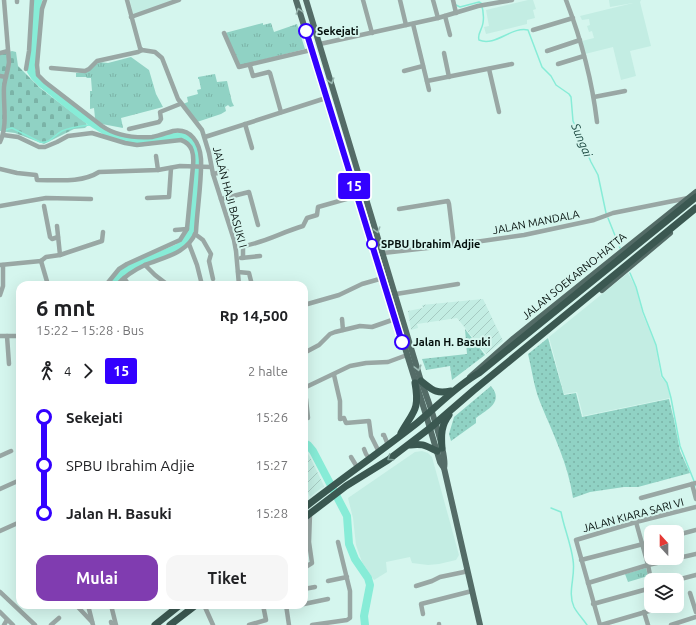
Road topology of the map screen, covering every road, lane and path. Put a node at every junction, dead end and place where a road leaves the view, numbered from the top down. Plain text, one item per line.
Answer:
1 (4, 0) edge
2 (32, 0) edge
3 (45, 0) edge
4 (127, 0) edge
5 (179, 0) edge
6 (296, 0) edge
7 (306, 0) edge
8 (363, 0) edge
9 (400, 0) edge
10 (432, 0) edge
11 (453, 0) edge
12 (512, 0) edge
13 (566, 0) edge
14 (495, 1) edge
15 (456, 13) junction
16 (445, 16) junction
17 (132, 17) junction
18 (438, 18) junction
19 (573, 18) junction
20 (3, 19) edge
21 (412, 24) junction
22 (406, 25) junction
23 (533, 30) dead end
24 (224, 33) dead end
25 (372, 33) junction
26 (450, 35) dead end
27 (580, 40) junction
28 (320, 44) junction
29 (142, 50) junction
30 (311, 50) junction
31 (8, 51) junction
32 (547, 51) dead end
33 (444, 52) dead end
34 (0, 53) edge
35 (584, 56) junction
36 (512, 64) dead end
37 (558, 64) dead end
38 (250, 66) dead end
39 (423, 66) junction
40 (51, 68) dead end
41 (26, 69) dead end
42 (489, 69) junction
43 (404, 70) dead end
44 (0, 76) edge
45 (6, 77) junction
46 (449, 77) junction
47 (428, 81) junction
48 (429, 90) dead end
49 (625, 91) dead end
50 (594, 97) junction
51 (326, 98) junction
52 (180, 104) junction
53 (281, 112) junction
54 (499, 112) dead end
55 (597, 122) dead end
56 (245, 124) junction
57 (129, 129) dead end
58 (4, 134) junction
59 (205, 137) junction
60 (0, 142) edge
61 (252, 148) dead end
62 (156, 156) dead end
63 (197, 167) junction
64 (211, 167) junction
65 (171, 168) junction
66 (0, 169) edge
67 (158, 170) junction
68 (227, 171) dead end
69 (213, 174) junction
70 (696, 192) edge
71 (365, 193) junction
72 (357, 196) junction
73 (692, 197) edge
74 (147, 198) dead end
75 (91, 199) dead end
76 (221, 199) junction
77 (0, 206) edge
78 (44, 206) dead end
79 (696, 208) edge
80 (399, 209) dead end
81 (696, 212) edge
82 (258, 225) dead end
83 (57, 226) dead end
84 (187, 229) junction
85 (175, 230) dead end
86 (103, 232) dead end
87 (195, 234) junction
88 (58, 237) junction
89 (189, 244) junction
90 (454, 245) junction
91 (383, 253) junction
92 (60, 255) junction
93 (260, 256) dead end
94 (243, 258) junction
95 (237, 259) junction
96 (41, 261) junction
97 (1, 265) edge
98 (145, 265) junction
99 (238, 272) junction
100 (124, 278) junction
101 (383, 278) junction
102 (214, 279) dead end
103 (47, 281) edge
104 (109, 281) edge
105 (121, 281) edge
106 (126, 281) edge
107 (162, 281) edge
108 (201, 281) edge
109 (239, 281) edge
110 (251, 281) edge
111 (458, 284) dead end
112 (396, 294) junction
113 (0, 295) edge
114 (308, 303) edge
115 (342, 319) dead end
116 (395, 319) junction
117 (343, 330) junction
118 (0, 336) edge
119 (7, 336) junction
120 (16, 336) edge
121 (308, 351) edge
122 (407, 355) junction
123 (9, 364) dead end
124 (334, 375) junction
125 (418, 382) junction
126 (308, 386) edge
127 (474, 390) junction
128 (452, 391) junction
129 (460, 403) junction
130 (429, 412) junction
131 (433, 426) junction
132 (383, 435) dead end
133 (400, 435) junction
134 (388, 445) junction
135 (408, 445) junction
136 (364, 449) dead end
137 (439, 450) junction
138 (11, 451) dead end
139 (378, 452) junction
140 (0, 456) edge
141 (351, 457) dead end
142 (369, 458) junction
143 (357, 467) junction
144 (16, 482) edge
145 (694, 484) edge
146 (0, 488) edge
147 (641, 498) dead end
148 (696, 499) edge
149 (308, 505) edge
150 (696, 507) edge
151 (308, 515) edge
152 (636, 522) junction
153 (16, 524) edge
154 (308, 529) edge
155 (696, 530) edge
156 (0, 531) edge
157 (684, 533) edge
158 (338, 542) dead end
159 (642, 544) junction
160 (644, 551) edge
161 (696, 554) edge
162 (684, 557) edge
163 (581, 560) junction
164 (648, 565) joint
165 (308, 566) edge
166 (467, 569) junction
167 (650, 573) edge
168 (696, 575) edge
169 (347, 577) junction
170 (684, 578) edge
171 (328, 581) dead end
172 (588, 583) junction
173 (416, 586) dead end
174 (316, 587) dead end
175 (308, 588) edge
176 (644, 590) edge
177 (472, 591) junction
178 (0, 592) edge
179 (690, 593) dead end
180 (328, 599) dead end
181 (308, 603) edge
182 (594, 604) junction
183 (16, 607) edge
184 (18, 609) edge
185 (80, 609) edge
186 (89, 609) edge
187 (112, 609) edge
188 (175, 609) edge
189 (191, 609) edge
190 (206, 609) edge
191 (264, 609) edge
192 (286, 609) edge
193 (0, 612) edge
194 (696, 612) edge
195 (423, 614) dead end
196 (696, 617) edge
197 (59, 618) dead end
198 (7, 620) junction
199 (93, 623) edge
200 (4, 625) edge
201 (12, 625) edge
202 (35, 625) edge
203 (51, 625) edge
204 (116, 625) edge
205 (155, 625) edge
206 (170, 625) edge
207 (213, 625) edge
208 (249, 625) edge
209 (289, 625) edge
210 (312, 625) edge
211 (480, 625) edge
212 (601, 625) edge
213 (648, 625) edge
214 (671, 625) edge

1 - 20 street
2 - 41 street
3 - 63 street
4 - 17 street
5 - 17 street
30 -> 6 main road
7 - 28 main road
8 - 25 street
9 - 22 street
10 - 18 street
11 - 15 street
12 - 14 street
13 - 19 street
14 - 15 street
15 - 16 street
16 - 18 street
16 - 26 street
17 - 29 street
18 - 21 street
19 - 23 street
19 - 27 street
20 - 31 street
21 - 22 street
21 - 39 street
22 - 25 street
24 - 30 street
25 - 28 street
27 - 32 street
27 - 35 street
28 -> 71 main road
29 - 40 street
29 - 52 street, JALAN HAJI BASUKI I
30 - 51 main road
31 - 34 street
31 - 45 street
33 - 46 street
35 - 37 street
35 - 50 street
36 - 42 street
38 - 53 street
39 - 43 street
39 - 47 street
42 - 46 street
42 - 54 street
44 - 45 street
45 - 58 street
46 - 47 street
47 - 48 street
49 - 50 street
50 - 55 street
51 - 53 street
51 - 72 main road
52 - 57 street
52 - 59 street, JALAN HAJI BASUKI I
53 - 56 street
56 - 59 street
56 - 61 street
58 - 60 street
58 - 63 street
59 - 64 street, JALAN HAJI BASUKI I
62 - 67 street
63 - 64 street
63 - 65 street
63 - 84 street
63 - 87 street
64 - 69 street, JALAN HAJI BASUKI I
65 - 67 street
65 - 74 street
66 - 67 street
68 - 69 street
69 - 76 street, JALAN HAJI BASUKI I
70 - 73 main road, JALAN SOEKARNO-HATTA
71 - 72 main road
71 -> 91 main road
72 - 94 street
72 - 101 main road
73 - 90 street, JALAN MANDALA
73 - 128 highway, JALAN SOEKARNO-HATTA
75 - 77 street
76 - 82 street
76 - 95 street, JALAN HAJI BASUKI I
78 - 88 street
79 - 127 highway
80 - 90 street
81 - 127 main road
83 - 88 street
84 - 85 street
84 - 104 street
86 - 92 street
87 - 89 street
87 - 102 street
88 - 92 street
89 - 98 street
89 - 108 street
90 - 91 street, JALAN MANDALA
91 - 112 main road
92 - 96 street
93 - 94 street
94 - 95 street
95 - 99 street, JALAN HAJI BASUKI I
96 - 97 street
96 - 103 street
97 - 113 street
98 - 100 street
98 - 107 street
99 - 109 street, JALAN HAJI BASUKI I
99 - 110 street
100 - 105 street
100 - 106 street
101 - 114 street
101 - 116 main road
111 - 112 street
112 -> 125 main road
115 - 117 street
116 - 117 street
116 - 122 main road
117 - 121 street
118 - 119 street
119 - 120 street
119 - 123 street
122 - 124 street
122 - 125 main road
124 - 126 street
124 - 139 street
125 - 128 highway
125 - 130 main road
125 - 133 highway
127 - 129 highway
128 - 130 highway, JALAN SOEKARNO-HATTA
129 - 131 highway
129 - 137 highway
130 - 131 main road
130 - 133 highway, JALAN SOEKARNO-HATTA
131 - 135 highway
131 - 137 main road
132 - 134 street
133 - 134 highway, JALAN SOEKARNO-HATTA
134 - 139 highway, JALAN SOEKARNO-HATTA
135 - 137 highway
135 -> 151 highway
136 - 142 street
137 - 166 main road
138 - 140 street
139 - 142 highway, JALAN SOEKARNO-HATTA
141 - 143 street
142 - 143 highway, JALAN SOEKARNO-HATTA
143 - 149 highway, JALAN SOEKARNO-HATTA
144 - 146 street
145 - 147 street
145 - 148 street
150 - 152 street, JALAN KIARA SARI VI
152 - 159 street
152 - 163 street, JALAN KIARA SARI VI
153 - 156 street
154 - 165 street
155 - 157 street
158 - 169 street
159 - 160 street
159 - 163 street
161 - 162 street
163 - 172 street
164 - 167 street
164 - 172 street
166 - 173 street
166 - 177 main road
168 - 170 street
169 - 171 street
169 - 210 street
172 - 182 street
174 - 175 street
176 - 182 street
177 - 195 street
177 - 211 main road
178 - 183 street
179 - 194 street
180 - 181 street
182 - 212 street
184 - 202 street
185 - 199 street
186 - 199 street
187 - 204 street
188 - 205 highway
189 - 206 highway
190 - 207 street
191 - 208 street
192 - 209 street
193 - 198 street
196 - 214 street
197 - 203 street
198 - 200 street
198 - 201 street
212 - 213 street

